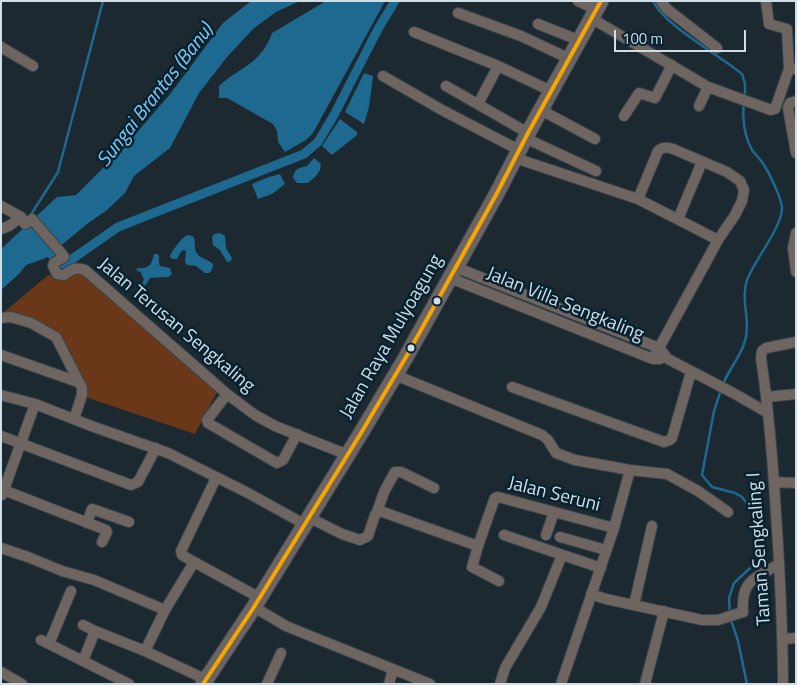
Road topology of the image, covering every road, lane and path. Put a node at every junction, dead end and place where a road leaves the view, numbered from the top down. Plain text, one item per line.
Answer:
1 (578, 1) edge
2 (661, 1) edge
3 (766, 1) edge
4 (596, 10) edge
5 (458, 13) dead end
6 (538, 24) dead end
7 (414, 32) dead end
8 (578, 40) junction
9 (1, 47) edge
10 (717, 48) dead end
11 (568, 58) junction
12 (672, 65) junction
13 (33, 66) dead end
14 (498, 66) junction
15 (792, 69) edge
16 (383, 76) dead end
17 (446, 86) dead end
18 (708, 87) junction
19 (551, 91) junction
20 (794, 101) edge
21 (478, 104) junction
22 (699, 106) dead end
23 (541, 110) junction
24 (624, 116) dead end
25 (595, 139) dead end
26 (522, 145) junction
27 (796, 153) edge
28 (702, 162) junction
29 (596, 171) dead end
30 (638, 199) junction
31 (1, 206) edge
32 (678, 219) junction
33 (27, 220) junction
34 (1, 229) edge
35 (796, 233) edge
36 (718, 240) junction
37 (796, 272) edge
38 (452, 273) junction
39 (557, 308) junction
40 (1, 318) edge
41 (552, 318) junction
42 (796, 342) edge
43 (659, 348) junction
44 (1, 355) edge
45 (653, 358) junction
46 (668, 359) junction
47 (693, 373) junction
48 (395, 375) junction
49 (78, 382) junction
50 (512, 387) dead end
51 (226, 394) junction
52 (796, 394) edge
53 (1, 395) edge
54 (767, 397) junction
55 (35, 404) junction
56 (768, 413) junction
57 (74, 418) junction
58 (297, 434) junction
59 (1, 436) edge
60 (22, 444) junction
61 (156, 448) junction
62 (348, 455) junction
63 (630, 470) junction
64 (216, 478) junction
65 (774, 482) junction
66 (796, 482) edge
67 (434, 488) dead end
68 (2, 491) edge
69 (377, 512) junction
70 (554, 512) junction
71 (728, 512) dead end
72 (306, 521) junction
73 (129, 522) dead end
74 (87, 523) junction
75 (652, 526) dead end
76 (614, 528) junction
77 (504, 535) dead end
78 (546, 535) dead end
79 (560, 538) dead end
80 (102, 542) dead end
81 (478, 546) junction
82 (1, 548) edge
83 (606, 550) junction
84 (562, 555) junction
85 (194, 562) junction
86 (779, 564) junction
87 (601, 568) junction
88 (499, 581) dead end
89 (71, 591) dead end
90 (592, 594) junction
91 (257, 602) junction
92 (634, 605) junction
93 (165, 610) junction
94 (664, 611) junction
95 (83, 626) dead end
96 (95, 630) junction
97 (796, 638) edge
98 (784, 639) junction
99 (146, 651) junction
100 (281, 653) dead end
101 (83, 660) junction
102 (393, 669) junction
103 (1, 672) edge
104 (204, 682) edge
105 (22, 684) edge
106 (129, 684) edge
107 (267, 684) edge
108 (389, 684) edge
109 (430, 684) edge
110 (500, 684) edge
111 (561, 684) edge
112 (644, 684) edge
113 (783, 684) edge

1 - 4 street
2 - 10 street
3 - 15 street
4 - 8 main road, Jalan Raya Mulyoagung
4 - 12 street
5 - 11 street
6 - 8 street
7 - 14 street
8 - 11 main road, Jalan Raya Mulyoagung
9 - 13 street
11 - 19 main road, Jalan Raya Mulyoagung
12 - 18 street
12 - 24 street
14 - 19 street
14 - 21 street
15 - 18 street
16 - 26 street
17 - 21 street
18 - 22 street
19 - 23 main road, Jalan Raya Mulyoagung
20 - 27 street
21 - 26 street
23 - 25 street
23 - 26 main road, Jalan Raya Mulyoagung
26 - 29 street
26 - 30 street
26 - 38 main road, Jalan Raya Mulyoagung
28 - 30 street
28 - 32 street
28 - 36 street
30 - 32 street
31 - 33 street, Jalan Terusan Sengkaling
32 - 36 street
33 - 34 street
33 - 51 street, Jalan Terusan Sengkaling
35 - 37 street
36 - 43 street
38 - 39 street, Jalan Villa Sengkaling
38 - 41 street, Jalan Villa Sengkaling
38 - 48 main road, Jalan Raya Mulyoagung
39 - 41 street
39 - 43 street, Jalan Villa Sengkaling
40 - 49 street
41 - 45 street, Jalan Villa Sengkaling
42 - 54 street, Taman Sengkaling I
43 - 45 street
43 - 46 street, Jalan Villa Sengkaling
44 - 49 street
45 - 46 street, Jalan Villa Sengkaling
46 - 47 street, Jalan Villa Sengkaling
47 - 50 street
47 - 56 street, Jalan Villa Sengkaling
48 - 62 main road, Jalan Raya Mulyoagung
48 - 63 street
49 - 57 street
51 - 58 street, Jalan Terusan Sengkaling
51 - 58 street
52 - 54 street
53 - 55 street
54 - 56 street, Taman Sengkaling I
55 - 57 street
55 - 60 street
56 - 65 street, Taman Sengkaling I
57 - 61 street
58 - 62 street, Jalan Terusan Sengkaling
59 - 60 street
60 - 61 street
60 - 68 street
61 - 64 street
62 - 72 main road, Jalan Raya Mulyoagung
63 - 71 street
63 - 76 street, Jalan Seruni
64 - 72 street
64 - 85 street
65 - 66 street
65 - 86 street, Taman Sengkaling I
67 - 69 street
68 - 74 street
69 - 72 street
69 - 81 street
70 - 76 street, Jalan Seruni
70 - 78 street
70 - 81 street, Jalan Seruni
72 - 91 main road, Jalan Raya Mulyoagung
73 - 74 street
74 - 80 street
75 - 92 street
76 - 83 street, Jalan Seruni
77 - 84 street
79 - 83 street
81 - 88 street
82 - 93 street
83 - 87 street, Jalan Seruni
84 - 87 street
84 - 110 street
85 - 91 street
85 - 93 street
86 - 94 street
86 - 98 street, Taman Sengkaling I
87 - 90 street, Jalan Seruni
89 - 101 street
90 - 92 street
90 - 111 street, Jalan Seruni
91 - 102 street
91 - 104 main road, Jalan Raya Mulyoagung
92 - 94 street
93 - 99 street
94 - 112 street
95 - 96 street
96 - 99 street
96 - 101 street
97 - 98 street
98 - 113 street, Taman Sengkaling I
99 - 104 street
100 - 107 street
101 - 106 street
102 - 108 street
102 - 109 street
103 - 105 street

